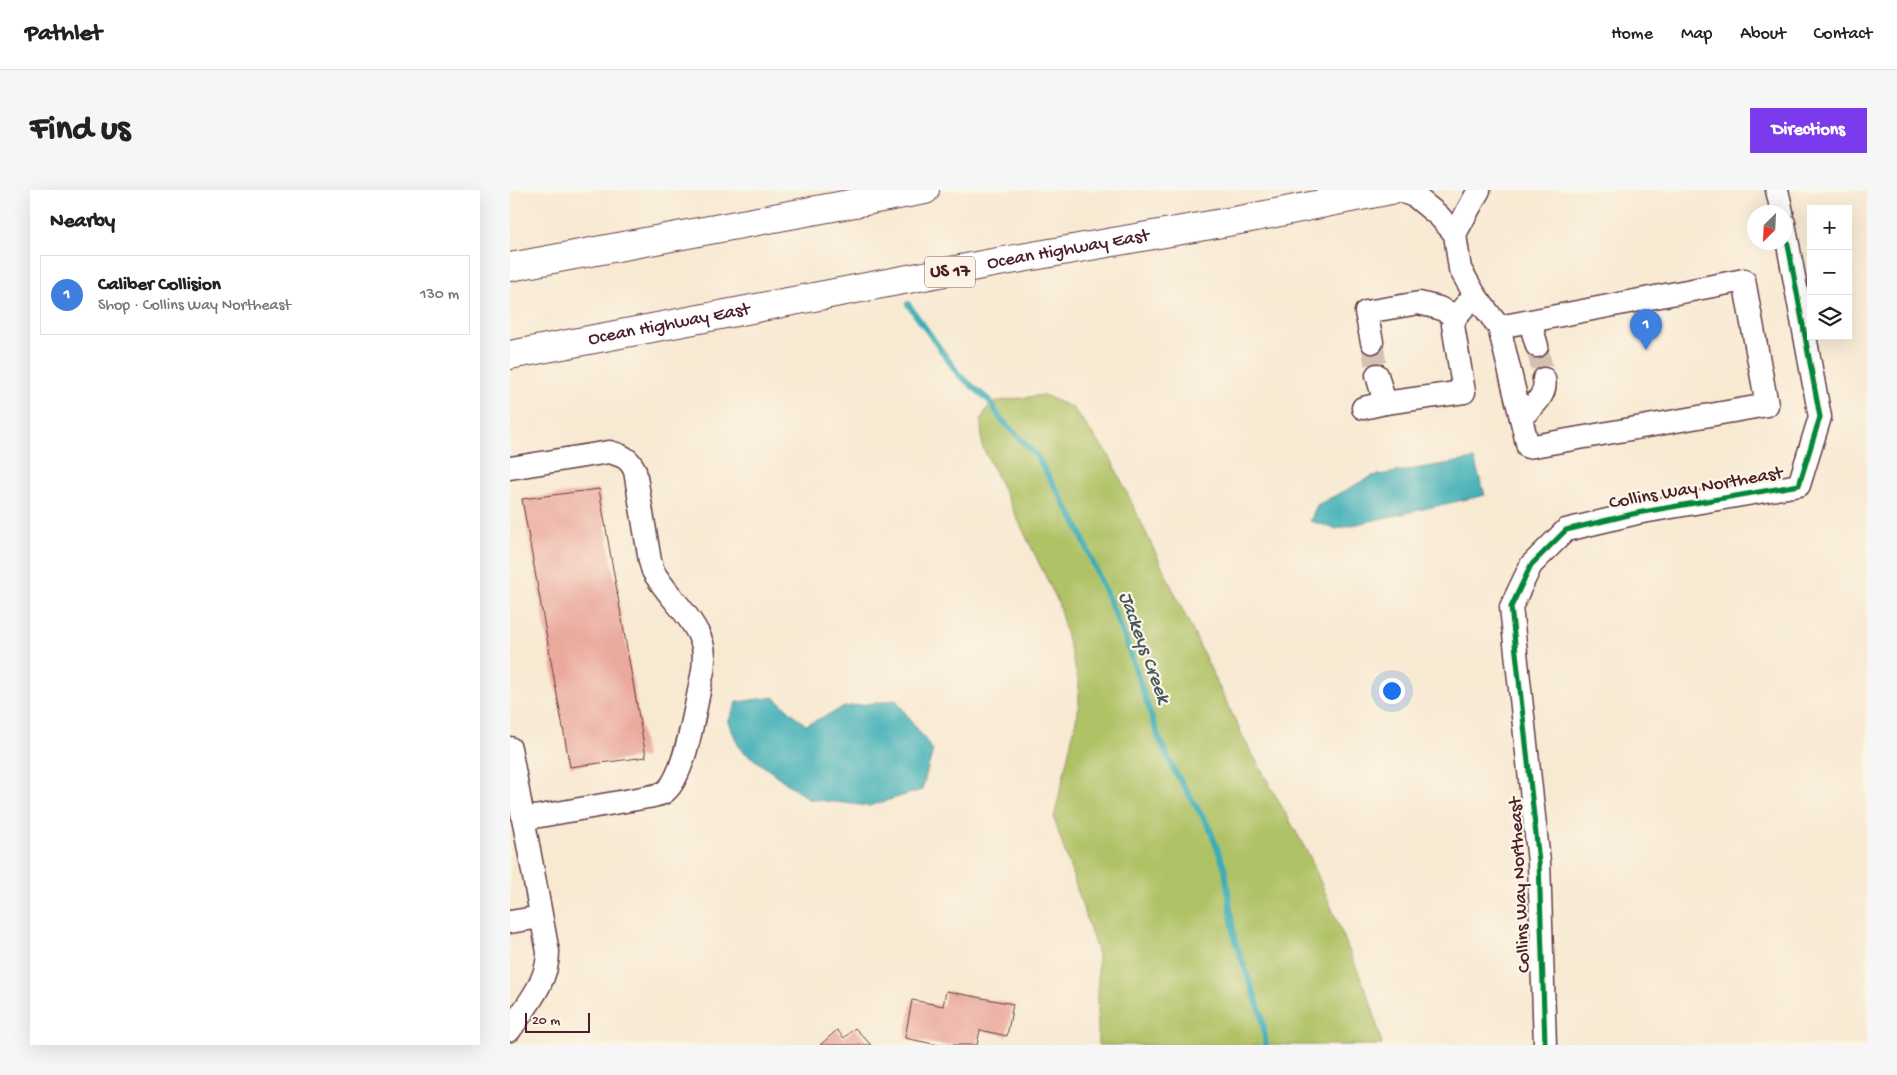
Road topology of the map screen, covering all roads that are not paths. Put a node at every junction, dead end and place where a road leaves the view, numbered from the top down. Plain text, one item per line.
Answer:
1 (925, 190) edge
2 (1328, 190) edge
3 (1391, 190) edge
4 (1399, 190) edge
5 (1479, 190) edge
6 (1777, 190) edge
7 (1780, 205) edge
8 (1245, 219) junction
9 (1455, 234) junction
10 (1789, 250) edge
11 (510, 267) edge
12 (1475, 295) junction
13 (1456, 316) junction
14 (1530, 322) junction
15 (1499, 327) junction
16 (1372, 342) tunnel mouth
17 (1537, 346) tunnel mouth
18 (510, 355) edge
19 (1377, 375) tunnel mouth
20 (1544, 379) tunnel mouth
21 (1384, 403) junction
22 (1363, 408) dead end
23 (1521, 417) junction
24 (510, 468) edge
25 (511, 760) edge
26 (523, 819) junction
27 (541, 916) junction
28 (510, 922) edge
29 (510, 1030) edge
30 (1545, 1045) edge

1 - 11 highway
2 - 8 highway
3 - 8 highway, Ocean Highway East / US 17
4 - 9 street
5 - 9 street
6 - 7 street
8 - 18 highway, Ocean Highway East / US 17
9 - 12 street
10 - 30 street, Collins Way Northeast
12 - 13 street
12 - 15 street
13 - 16 street
13 - 21 street
14 - 15 street
14 - 17 street
14 - 23 street
15 - 23 street
19 - 21 street
20 - 23 street
21 - 22 street
24 - 26 street
25 - 26 street
26 - 27 street
27 - 28 street
27 - 29 street

